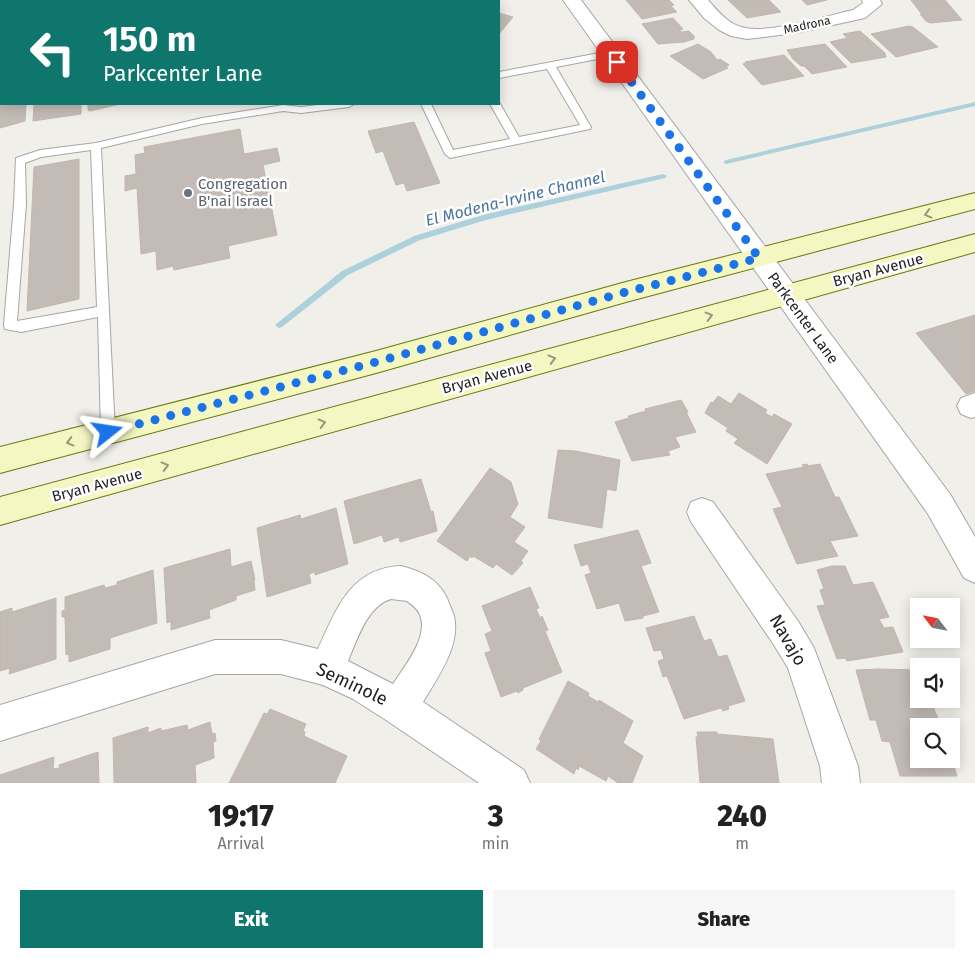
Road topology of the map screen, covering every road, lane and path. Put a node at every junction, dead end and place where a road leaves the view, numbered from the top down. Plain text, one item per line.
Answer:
1 (572, 0) edge
2 (698, 0) edge
3 (872, 2) edge
4 (610, 54) junction
5 (550, 65) junction
6 (500, 75) edge
7 (341, 105) edge
8 (426, 105) edge
9 (496, 105) edge
10 (516, 141) junction
11 (96, 146) junction
12 (975, 201) edge
13 (975, 243) edge
14 (759, 258) junction
15 (786, 295) junction
16 (104, 311) junction
17 (108, 432) junction
18 (0, 460) edge
19 (0, 511) edge
20 (702, 512) dead end
21 (975, 567) edge
22 (327, 669) junction
23 (399, 707) junction
24 (0, 724) edge
25 (511, 783) edge
26 (841, 783) edge

1 - 4 street, Parkcenter Lane
2 - 3 street, Madrona
4 - 5 lane
4 - 14 street, Parkcenter Lane
5 - 6 lane
5 - 10 lane
7 - 11 lane
8 - 10 lane
9 - 10 lane
11 - 16 lane
11 - 16 lane
12 -> 14 main road
13 - 15 main road, Bryan Avenue
14 - 15 street, Parkcenter Lane
14 - 17 main road
19 -> 15 main road, Bryan Avenue
15 - 21 street, Parkcenter Lane
16 - 17 lane
17 -> 18 main road
20 - 26 street, Navajo
22 - 23 street, Seminole
22 - 23 street
22 - 24 street, Seminole
23 - 25 street, Seminole

